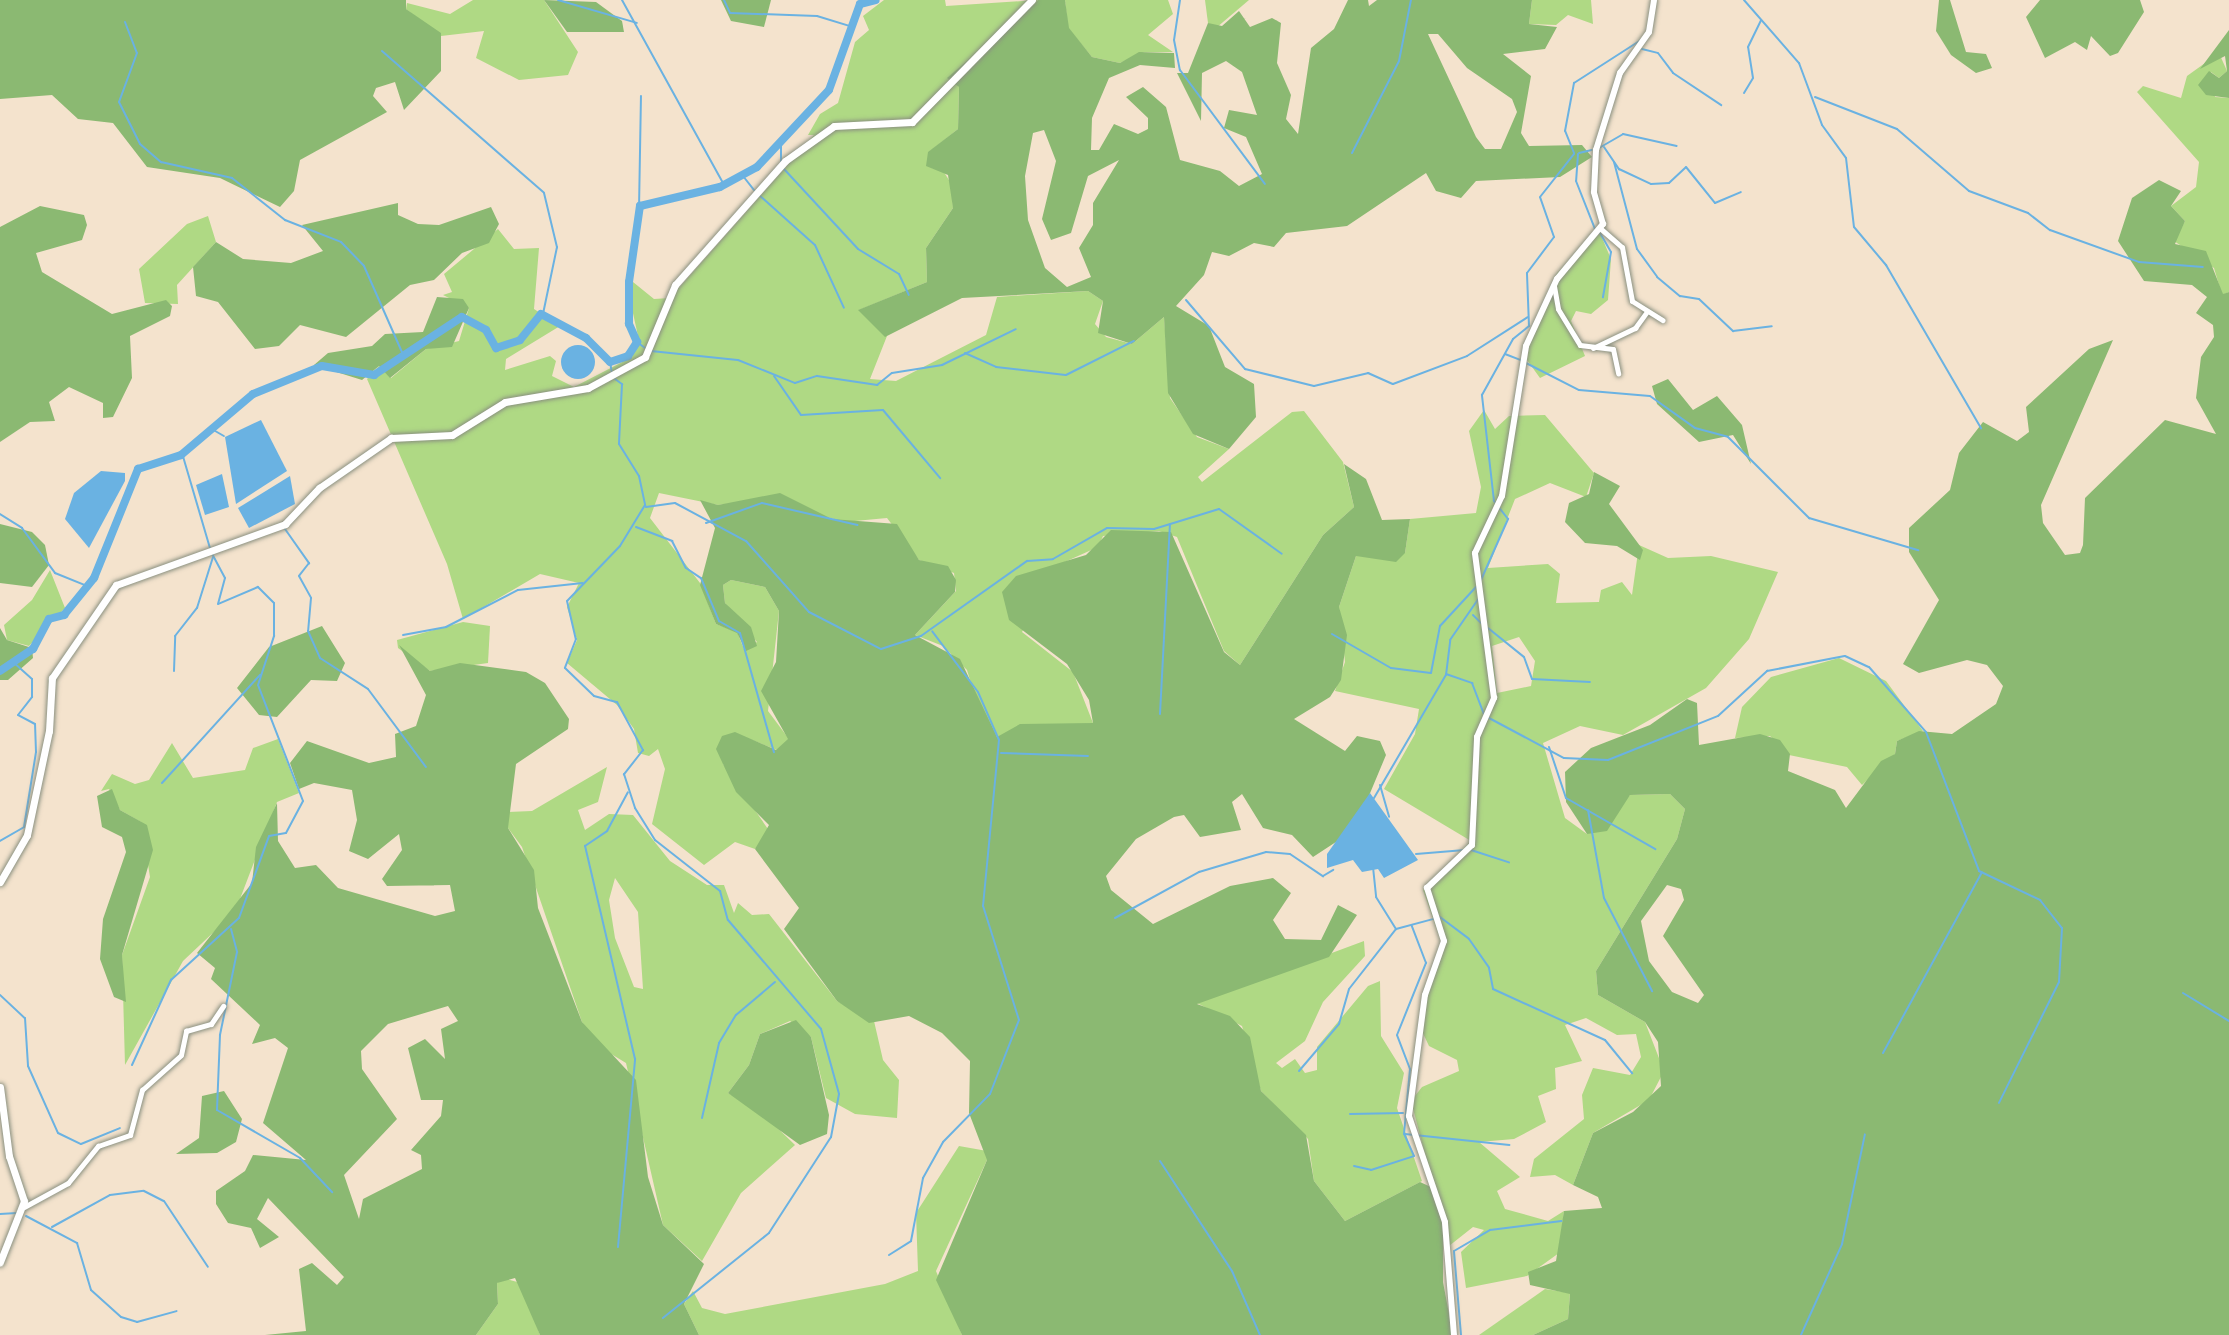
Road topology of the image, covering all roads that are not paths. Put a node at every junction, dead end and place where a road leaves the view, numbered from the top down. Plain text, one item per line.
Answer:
1 (1032, 0) edge
2 (1654, 0) edge
3 (1601, 229) junction
4 (1554, 285) junction
5 (1646, 313) junction
6 (1662, 320) dead end
7 (1592, 348) junction
8 (1618, 373) dead end
9 (0, 882) edge
10 (223, 1006) dead end
11 (0, 1087) edge
12 (24, 1207) junction
13 (0, 1262) edge
14 (1454, 1335) edge

1 - 9 main road
2 - 3 street
3 - 4 street
3 - 5 street
4 - 7 street
4 - 14 street
5 - 6 street
5 - 7 street
7 - 8 street
10 - 12 street
11 - 12 main road
12 - 13 main road

